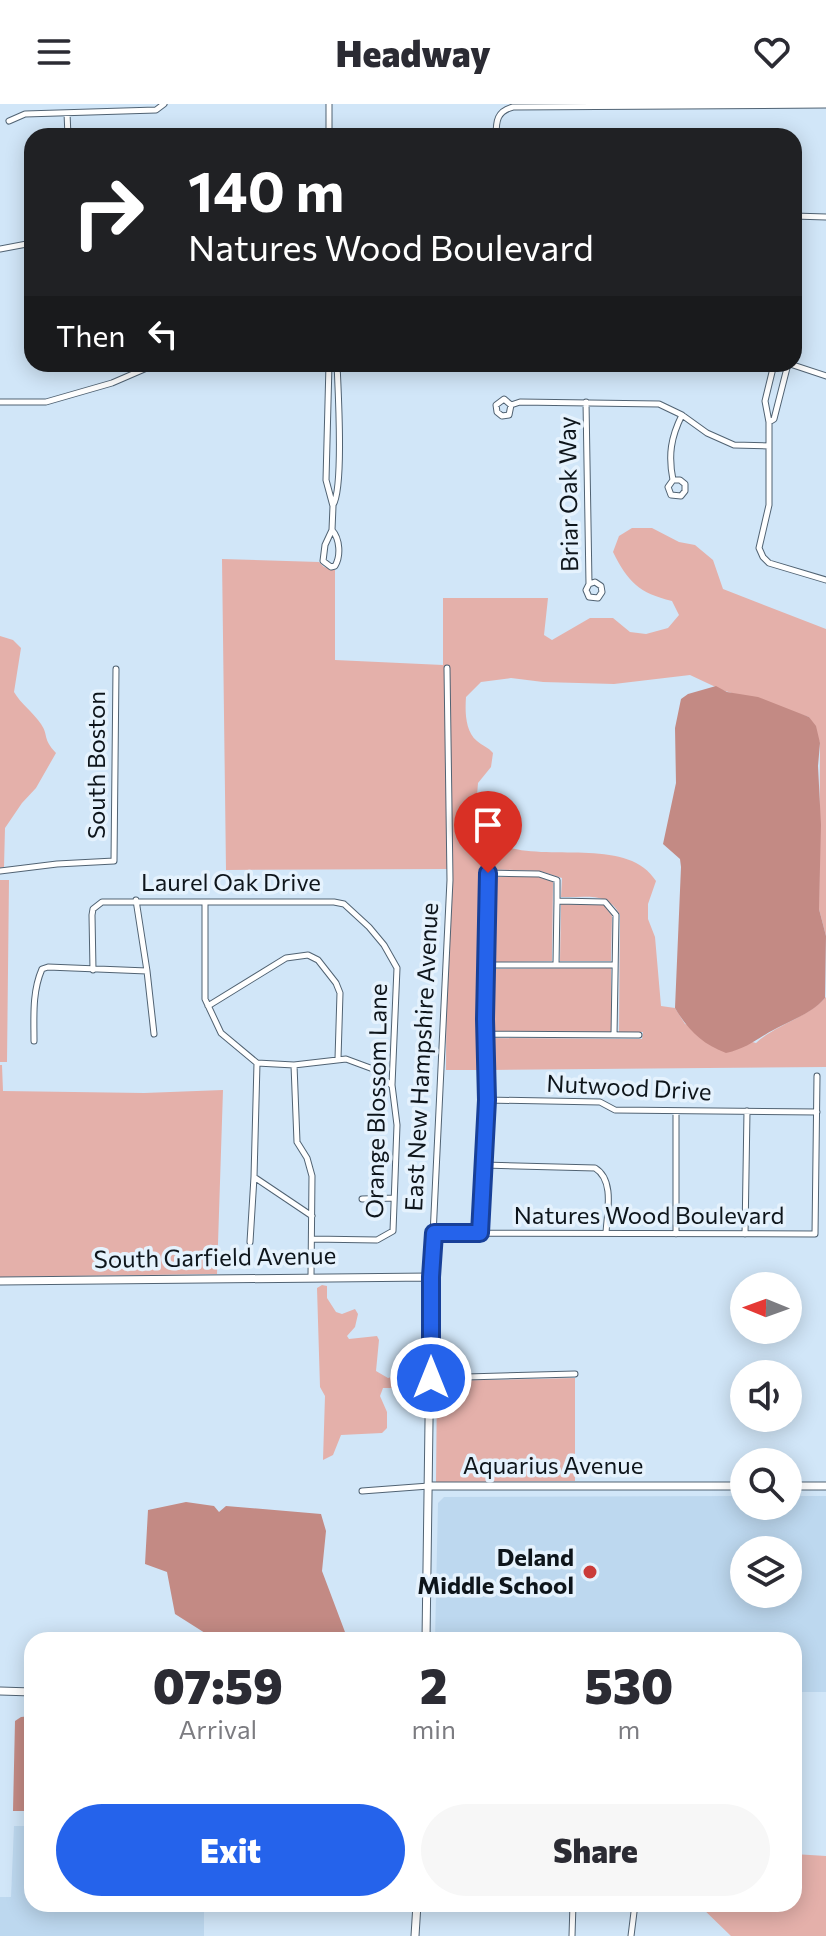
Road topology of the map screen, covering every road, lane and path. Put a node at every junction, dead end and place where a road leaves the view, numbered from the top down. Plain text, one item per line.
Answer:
1 (164, 104) edge
2 (329, 104) edge
3 (826, 105) edge
4 (67, 113) junction
5 (9, 121) dead end
6 (68, 128) edge
7 (329, 128) edge
8 (497, 128) edge
9 (802, 216) edge
10 (826, 217) edge
11 (24, 244) edge
12 (0, 249) edge
13 (802, 368) edge
14 (137, 372) edge
15 (329, 372) edge
16 (337, 372) edge
17 (772, 372) edge
18 (787, 372) edge
19 (826, 376) edge
20 (0, 402) edge
21 (586, 402) junction
22 (511, 405) dead end
23 (682, 415) junction
24 (769, 422) junction
25 (769, 446) junction
26 (326, 452) junction
27 (339, 452) junction
28 (673, 480) dead end
29 (333, 506) junction
30 (332, 530) junction
31 (826, 580) edge
32 (589, 584) dead end
33 (447, 668) dead end
34 (116, 669) dead end
35 (0, 871) edge
36 (136, 900) junction
37 (557, 901) junction
38 (205, 903) junction
39 (369, 927) joint
40 (487, 965) junction
41 (556, 965) junction
42 (615, 965) junction
43 (93, 970) junction
44 (147, 971) junction
45 (208, 1006) junction
46 (154, 1034) dead end
47 (486, 1034) junction
48 (614, 1035) junction
49 (639, 1035) dead end
50 (34, 1041) dead end
51 (338, 1059) junction
52 (257, 1063) junction
53 (294, 1065) junction
54 (817, 1076) dead end
55 (392, 1085) junction
56 (487, 1100) junction
57 (676, 1110) junction
58 (747, 1111) junction
59 (817, 1112) junction
60 (484, 1165) junction
61 (254, 1177) junction
62 (394, 1198) junction
63 (362, 1199) dead end
64 (312, 1216) junction
65 (434, 1233) junction
66 (480, 1233) junction
67 (606, 1233) junction
68 (676, 1234) junction
69 (745, 1234) junction
70 (312, 1239) junction
71 (250, 1242) dead end
72 (311, 1276) junction
73 (431, 1277) junction
74 (0, 1281) edge
75 (575, 1374) dead end
76 (431, 1378) junction
77 (429, 1486) junction
78 (730, 1486) edge
79 (802, 1486) edge
80 (826, 1486) edge
81 (362, 1491) dead end
82 (426, 1632) edge
83 (0, 1691) edge
84 (24, 1692) edge
85 (416, 1912) edge
86 (573, 1912) edge
87 (634, 1912) edge
88 (415, 1936) edge
89 (572, 1936) edge
90 (631, 1936) edge

1 - 4 street
2 - 7 street
3 - 8 street
4 - 5 street
4 - 6 street
9 - 10 street
11 - 12 street
13 - 19 street
14 - 20 street
15 - 26 street
16 - 27 street
17 - 24 street
18 - 24 street
21 - 22 street
21 - 23 street
21 - 32 street, Briar Oak Way
23 - 25 street
23 - 28 street
24 - 25 street
25 - 31 street
26 - 27 street
26 - 29 street
27 - 29 street
29 - 30 street
30 - 30 street
33 - 65 street, East New Hampshire Avenue
34 - 35 street, South Boston
36 - 38 street, Laurel Oak Drive
36 - 43 street, Laurel Oak Drive
36 - 44 street
37 - 40 street
37 - 41 street
37 - 42 street
38 - 39 street, Laurel Oak Drive
38 - 45 street
39 - 55 street, Orange Blossom Lane
40 - 41 street
40 - 47 street
41 - 42 street
42 - 48 street
43 - 44 street
43 - 50 street
44 - 46 street
45 - 51 street
45 - 52 street
47 - 48 street
47 - 56 street
48 - 49 street
51 - 53 street
51 - 55 street
52 - 53 street
52 - 61 street
53 - 64 street
54 - 59 street
55 - 62 street, Orange Blossom Lane
56 - 57 street, Nutwood Drive
56 - 60 street
57 - 58 street, Nutwood Drive
57 - 68 street
58 - 59 street, Nutwood Drive
58 - 69 street
59 - 69 street, Natures Wood Boulevard
60 - 66 street
60 - 67 street
61 - 64 street
61 - 71 street
62 - 63 street
62 - 70 street, Orange Blossom Lane
64 - 70 street
65 - 66 street, Natures Wood Boulevard
65 - 73 street, East New Hampshire Avenue
66 - 67 street, Natures Wood Boulevard
67 - 68 street, Natures Wood Boulevard
68 - 69 street, Natures Wood Boulevard
70 - 72 street
72 - 73 street, South Garfield Avenue
72 - 74 street, South Garfield Avenue
73 - 76 street, East New Hampshire Avenue
75 - 76 street
76 - 77 street, East New Hampshire Avenue
77 - 78 street, Aquarius Avenue
77 - 81 street, Aquarius Avenue
77 - 82 street, East New Hampshire Avenue
79 - 80 street
83 - 84 street
85 - 88 street
86 - 89 street
87 - 90 street

